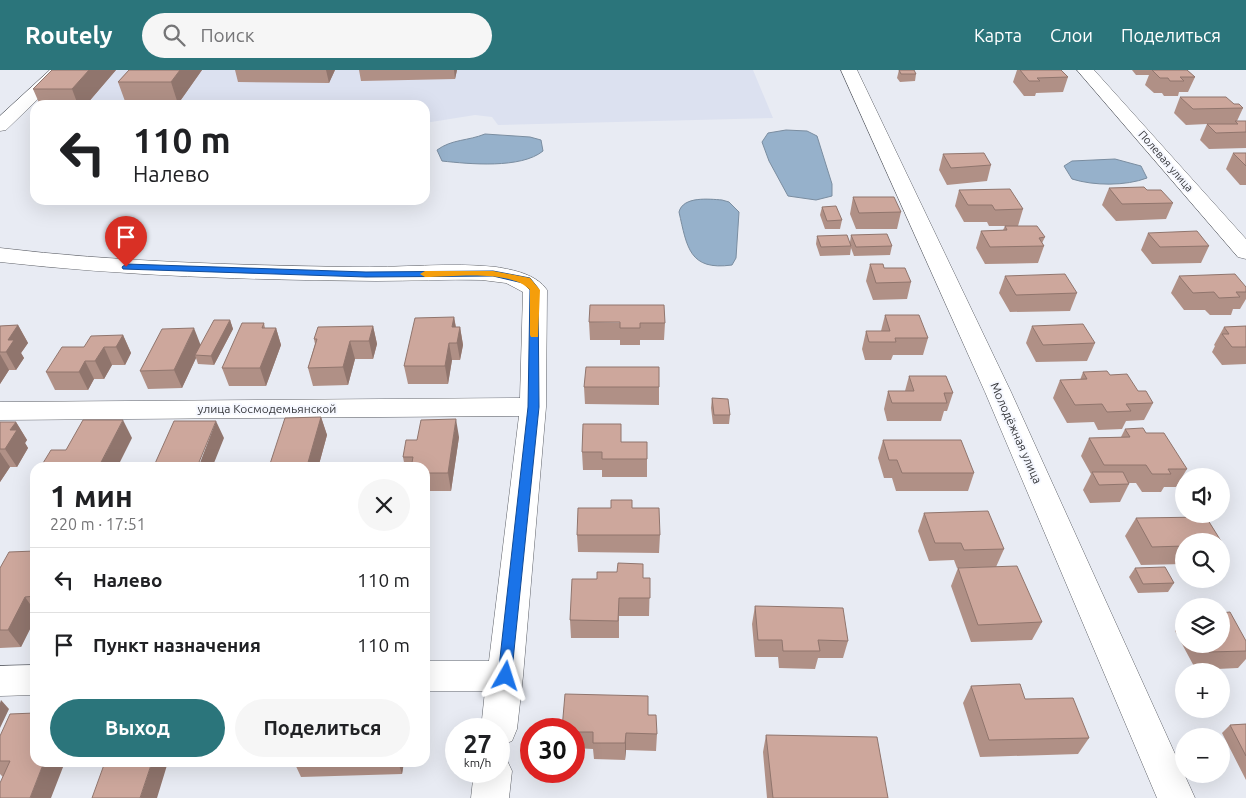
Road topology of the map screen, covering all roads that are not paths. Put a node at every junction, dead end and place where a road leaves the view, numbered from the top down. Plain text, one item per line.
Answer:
1 (60, 70) edge
2 (849, 70) edge
3 (1085, 70) edge
4 (0, 126) edge
5 (1246, 252) edge
6 (0, 255) edge
7 (533, 407) junction
8 (0, 411) edge
9 (430, 676) edge
10 (506, 676) junction
11 (30, 680) edge
12 (0, 681) edge
13 (500, 718) edge
14 (492, 783) edge
15 (490, 798) edge
16 (1176, 798) edge

1 - 4 street
2 - 16 street, Молодёжная улица
3 - 5 street, Полевая улица
6 - 7 street
7 - 8 street, улица Космодемьянской
7 - 10 street
9 - 10 street
10 - 13 street
11 - 12 street
14 - 15 street

